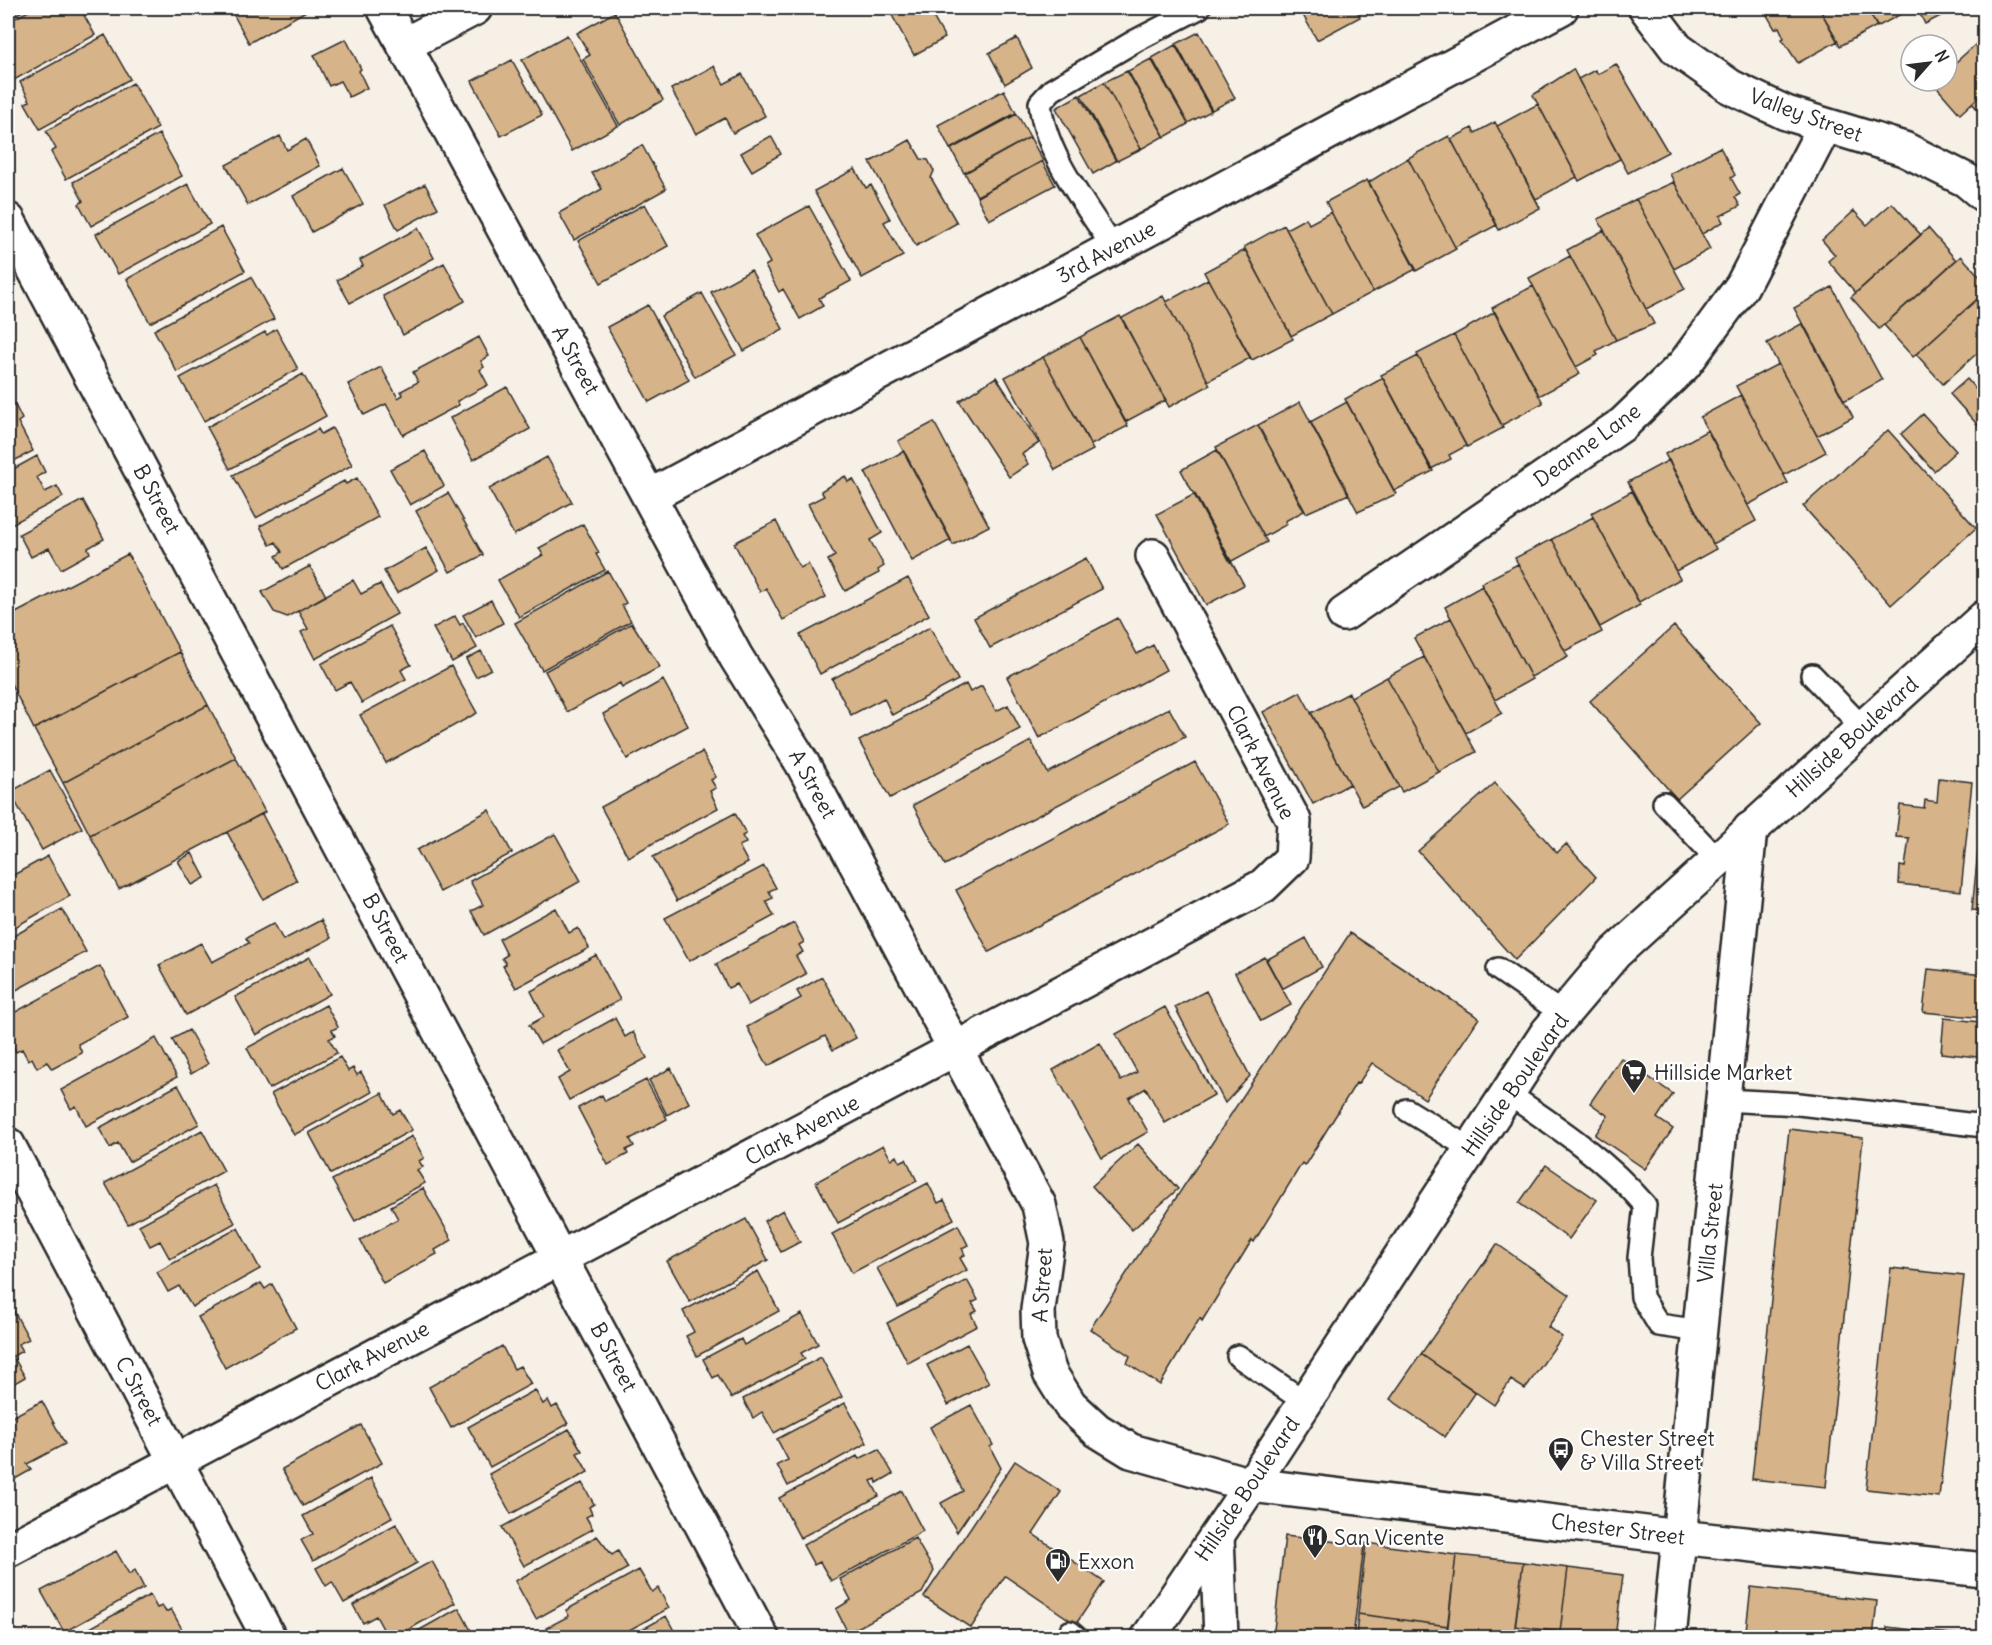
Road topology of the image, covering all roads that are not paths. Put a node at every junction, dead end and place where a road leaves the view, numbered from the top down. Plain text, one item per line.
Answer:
1 (384, 8) edge
2 (475, 8) edge
3 (1199, 8) edge
4 (1561, 8) edge
5 (1646, 8) edge
6 (405, 45) junction
7 (1825, 126) junction
8 (1984, 195) edge
9 (8, 220) edge
10 (1113, 248) junction
11 (650, 496) junction
12 (1153, 556) dead end
13 (1344, 614) dead end
14 (1984, 618) edge
15 (1812, 675) dead end
16 (1862, 727) junction
17 (1664, 802) dead end
18 (1750, 829) junction
19 (1718, 859) junction
20 (1498, 969) dead end
21 (1563, 1014) junction
22 (956, 1049) junction
23 (1507, 1093) junction
24 (1723, 1100) junction
25 (1407, 1110) dead end
26 (1984, 1126) edge
27 (8, 1145) edge
28 (1471, 1149) junction
29 (561, 1257) junction
30 (1700, 1331) junction
31 (1238, 1356) dead end
32 (1305, 1402) junction
33 (176, 1460) junction
34 (1251, 1485) junction
35 (1216, 1536) junction
36 (1679, 1537) junction
37 (8, 1550) edge
38 (1984, 1570) edge
39 (269, 1638) edge
40 (762, 1638) edge
41 (1148, 1638) edge
42 (1221, 1638) edge
43 (1669, 1638) edge

1 - 6 street, A Street
2 - 6 street
3 - 10 lane
4 - 10 street, 3rd Avenue
5 - 7 street, Valley Street
6 - 11 street, A Street
7 - 8 street, Valley Street
7 - 13 street, Deanne Lane
9 - 29 street, B Street
10 - 11 street, 3rd Avenue
11 - 22 street, A Street
12 - 22 street, Clark Avenue
14 - 16 street, Hillside Boulevard
15 - 16 lane
16 - 18 street, Hillside Boulevard
17 - 19 lane
18 - 19 street, Hillside Boulevard
18 - 24 street, Villa Street
19 - 21 street, Hillside Boulevard
20 - 21 lane
21 - 23 street, Hillside Boulevard
22 - 29 street, Clark Avenue
22 - 34 street, A Street
23 - 28 street, Hillside Boulevard
23 - 30 lane
24 - 26 lane
24 - 30 street, Villa Street
25 - 28 lane
27 - 33 street, C Street
28 - 32 street, Hillside Boulevard
29 - 33 street, Clark Avenue
29 - 40 street, B Street
30 - 36 street, Villa Street
31 - 32 lane
32 - 34 street, Hillside Boulevard
33 - 37 street, Clark Avenue
33 - 39 street, C Street
34 - 35 street, Hillside Boulevard
34 - 36 street, Chester Street
35 - 41 street, Hillside Boulevard
35 - 42 street
36 - 38 street, Chester Street
36 - 43 street, Villa Street

